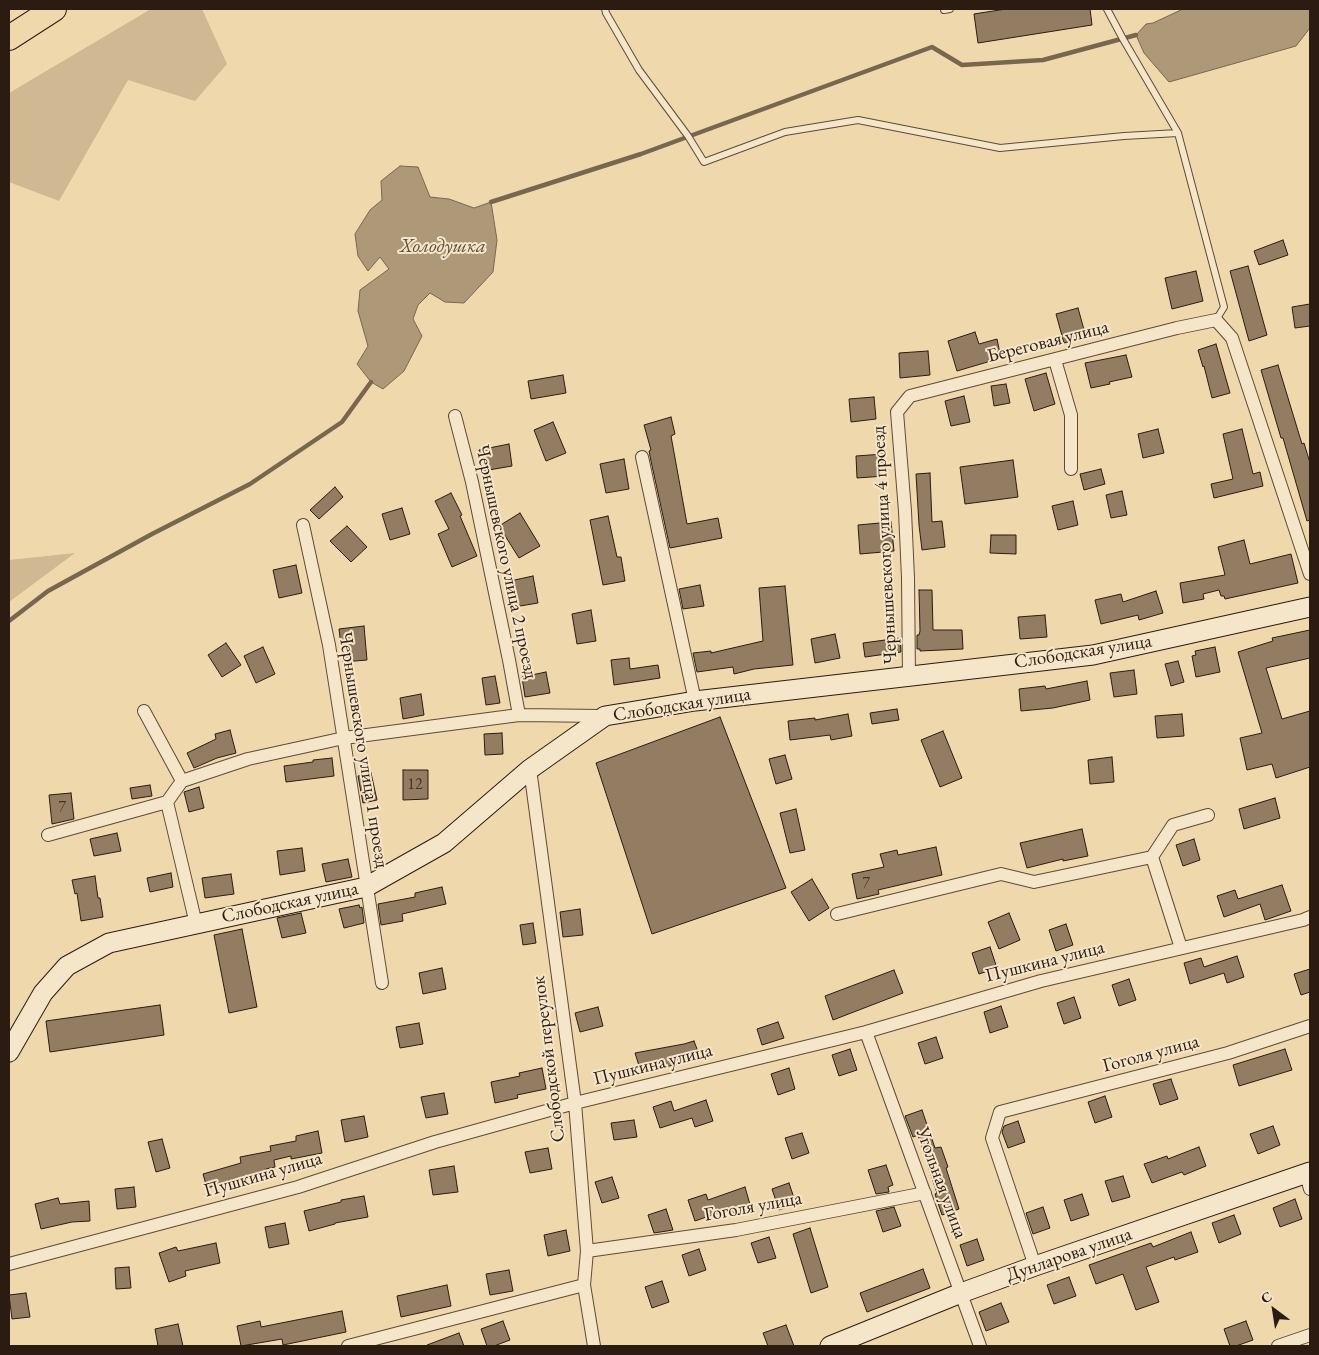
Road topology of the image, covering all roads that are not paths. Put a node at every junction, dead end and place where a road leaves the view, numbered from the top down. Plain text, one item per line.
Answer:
1 (31, 9) edge
2 (54, 9) edge
3 (605, 9) edge
4 (1107, 9) edge
5 (9, 24) edge
6 (9, 38) edge
7 (1178, 133) junction
8 (1216, 320) junction
9 (1055, 360) junction
10 (897, 412) joint
11 (455, 416) dead end
12 (642, 457) dead end
13 (1071, 469) dead end
14 (302, 525) dead end
15 (1310, 574) edge
16 (1310, 607) edge
17 (909, 676) junction
18 (695, 701) junction
19 (144, 711) dead end
20 (519, 715) junction
21 (605, 716) junction
22 (344, 738) junction
23 (530, 769) junction
24 (182, 781) junction
25 (168, 802) junction
26 (1208, 816) dead end
27 (48, 835) dead end
28 (1152, 856) junction
29 (366, 887) junction
30 (837, 914) dead end
31 (1310, 917) edge
32 (196, 924) junction
33 (1181, 948) junction
34 (382, 983) dead end
35 (1310, 1026) edge
36 (866, 1032) junction
37 (9, 1052) edge
38 (575, 1103) junction
39 (1309, 1178) edge
40 (925, 1193) junction
41 (587, 1251) junction
42 (9, 1264) edge
43 (1035, 1266) junction
44 (584, 1285) junction
45 (961, 1293) junction
46 (1310, 1335) edge
47 (348, 1346) edge
48 (594, 1346) edge
49 (830, 1346) edge
50 (980, 1346) edge
51 (1278, 1346) edge

1 - 5 highway
2 - 6 highway
3 - 7 lane
4 - 7 lane
7 - 8 lane
8 - 9 street, Береговая улица
8 - 15 street
9 - 10 street, Береговая улица
9 - 13 street
10 - 17 street, Чернышевского улица 4 проезд
11 - 20 street, Чернышевского улица 2 проезд
12 - 18 street
14 - 22 street, Чернышевского улица 1 проезд
16 - 17 street, Слободская улица
17 - 18 street, Слободская улица
18 - 21 street, Слободская улица
19 - 24 street
20 - 21 street
20 - 22 street
21 - 23 street, Слободская улица
22 - 24 street
22 - 29 street, Чернышевского улица 1 проезд
23 - 29 street, Слободская улица
23 - 38 street, Слободской переулок
24 - 25 street
25 - 27 street
25 - 32 street
26 - 28 street
28 - 30 street
28 - 33 street
29 - 32 street, Слободская улица
29 - 34 street, Чернышевского улица 1 проезд
31 - 33 street, Пушкина улица
32 - 37 street, Слободская улица
33 - 36 street, Пушкина улица
35 - 43 street, Гоголя улица
36 - 38 street, Пушкина улица
36 - 40 street, Угольная улица
38 - 41 street, Слободской переулок
38 - 42 street, Пушкина улица
39 - 43 street, Дунларова улица
40 - 41 street, Гоголя улица
40 - 45 street, Угольная улица
41 - 44 street, Слободской переулок
43 - 45 street, Дунларова улица
44 - 47 street
44 - 48 street, Слободской переулок
45 - 49 street, Дунларова улица
45 - 50 street, Угольная улица
46 - 51 street

